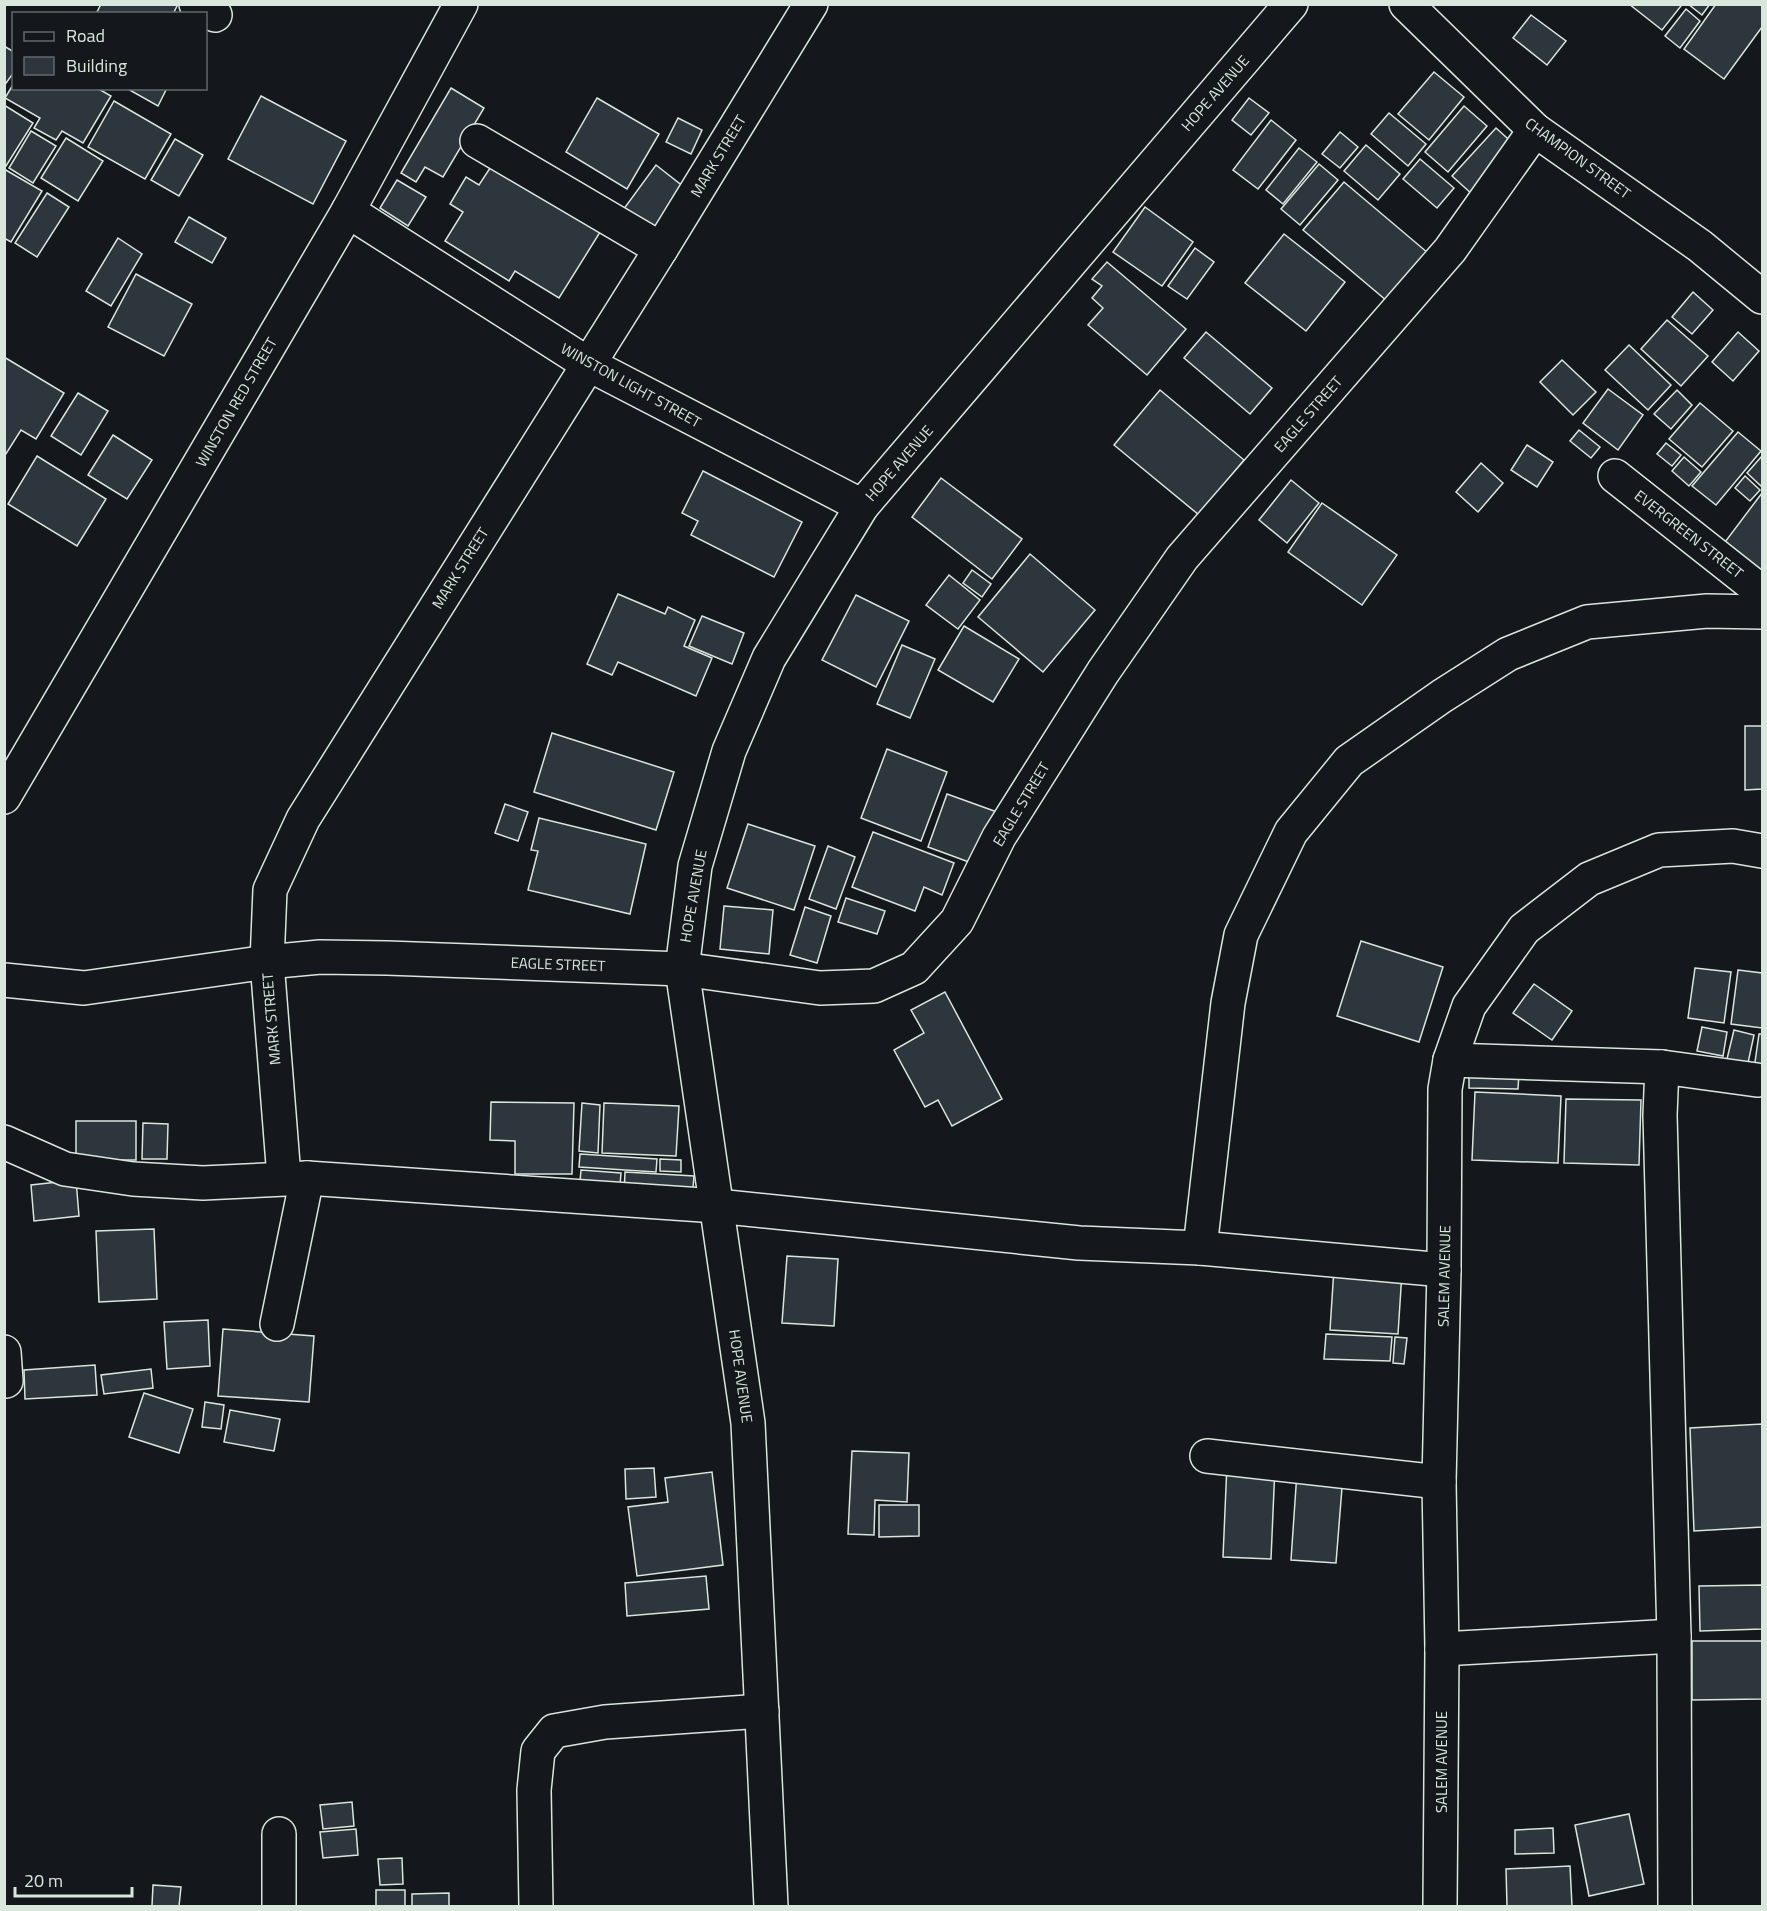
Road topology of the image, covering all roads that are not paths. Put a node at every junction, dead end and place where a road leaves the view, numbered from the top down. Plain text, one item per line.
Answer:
1 (461, 4) edge
2 (811, 4) edge
3 (1291, 4) edge
4 (1406, 4) edge
5 (1535, 130) junction
6 (477, 141) dead end
7 (348, 211) junction
8 (661, 249) junction
9 (1762, 297) edge
10 (588, 364) junction
11 (1615, 476) dead end
12 (862, 507) junction
13 (1762, 592) edge
14 (1762, 612) edge
15 (4, 797) edge
16 (1762, 851) edge
17 (267, 962) junction
18 (682, 969) junction
19 (4, 980) edge
20 (1450, 1060) junction
21 (1662, 1067) junction
22 (1757, 1080) dead end
23 (4, 1142) edge
24 (296, 1178) junction
25 (717, 1206) junction
26 (1200, 1248) junction
27 (1444, 1270) junction
28 (278, 1324) dead end
29 (1207, 1456) dead end
30 (1439, 1482) junction
31 (1674, 1636) junction
32 (1442, 1649) junction
33 (762, 1711) junction
34 (279, 1834) dead end
35 (279, 1906) edge
36 (536, 1906) edge
37 (771, 1906) edge
38 (1440, 1906) edge
39 (1675, 1906) edge

1 - 7 street, WINSTON RED STREET
2 - 8 street, MARK STREET
3 - 12 street, HOPE AVENUE
4 - 5 street, CHAMPION STREET
5 - 9 street, CHAMPION STREET
5 - 18 street, EAGLE STREET
6 - 8 street
7 - 10 street, WINSTON LIGHT STREET
7 - 15 street, WINSTON RED STREET
8 - 10 street, MARK STREET
10 - 12 street, WINSTON LIGHT STREET
10 - 17 street, MARK STREET
11 - 13 street, EVERGREEN STREET
12 - 18 street, HOPE AVENUE
14 - 26 street
16 - 20 street, SALEM AVENUE
17 - 18 street, EAGLE STREET
17 - 19 street, EAGLE STREET
17 - 24 street, MARK STREET
18 - 25 street, HOPE AVENUE
20 - 21 street
20 - 27 street, SALEM AVENUE
21 - 22 street
21 - 31 street
23 - 24 street
24 - 25 street
24 - 28 street, MARK STREET
25 - 26 street
25 - 33 street, HOPE AVENUE
26 - 27 street
27 - 30 street, SALEM AVENUE
29 - 30 street
30 - 32 street, SALEM AVENUE
31 - 32 street
31 - 39 street
32 - 38 street, SALEM AVENUE
33 - 36 street
33 - 37 street, HOPE AVENUE
34 - 35 street

